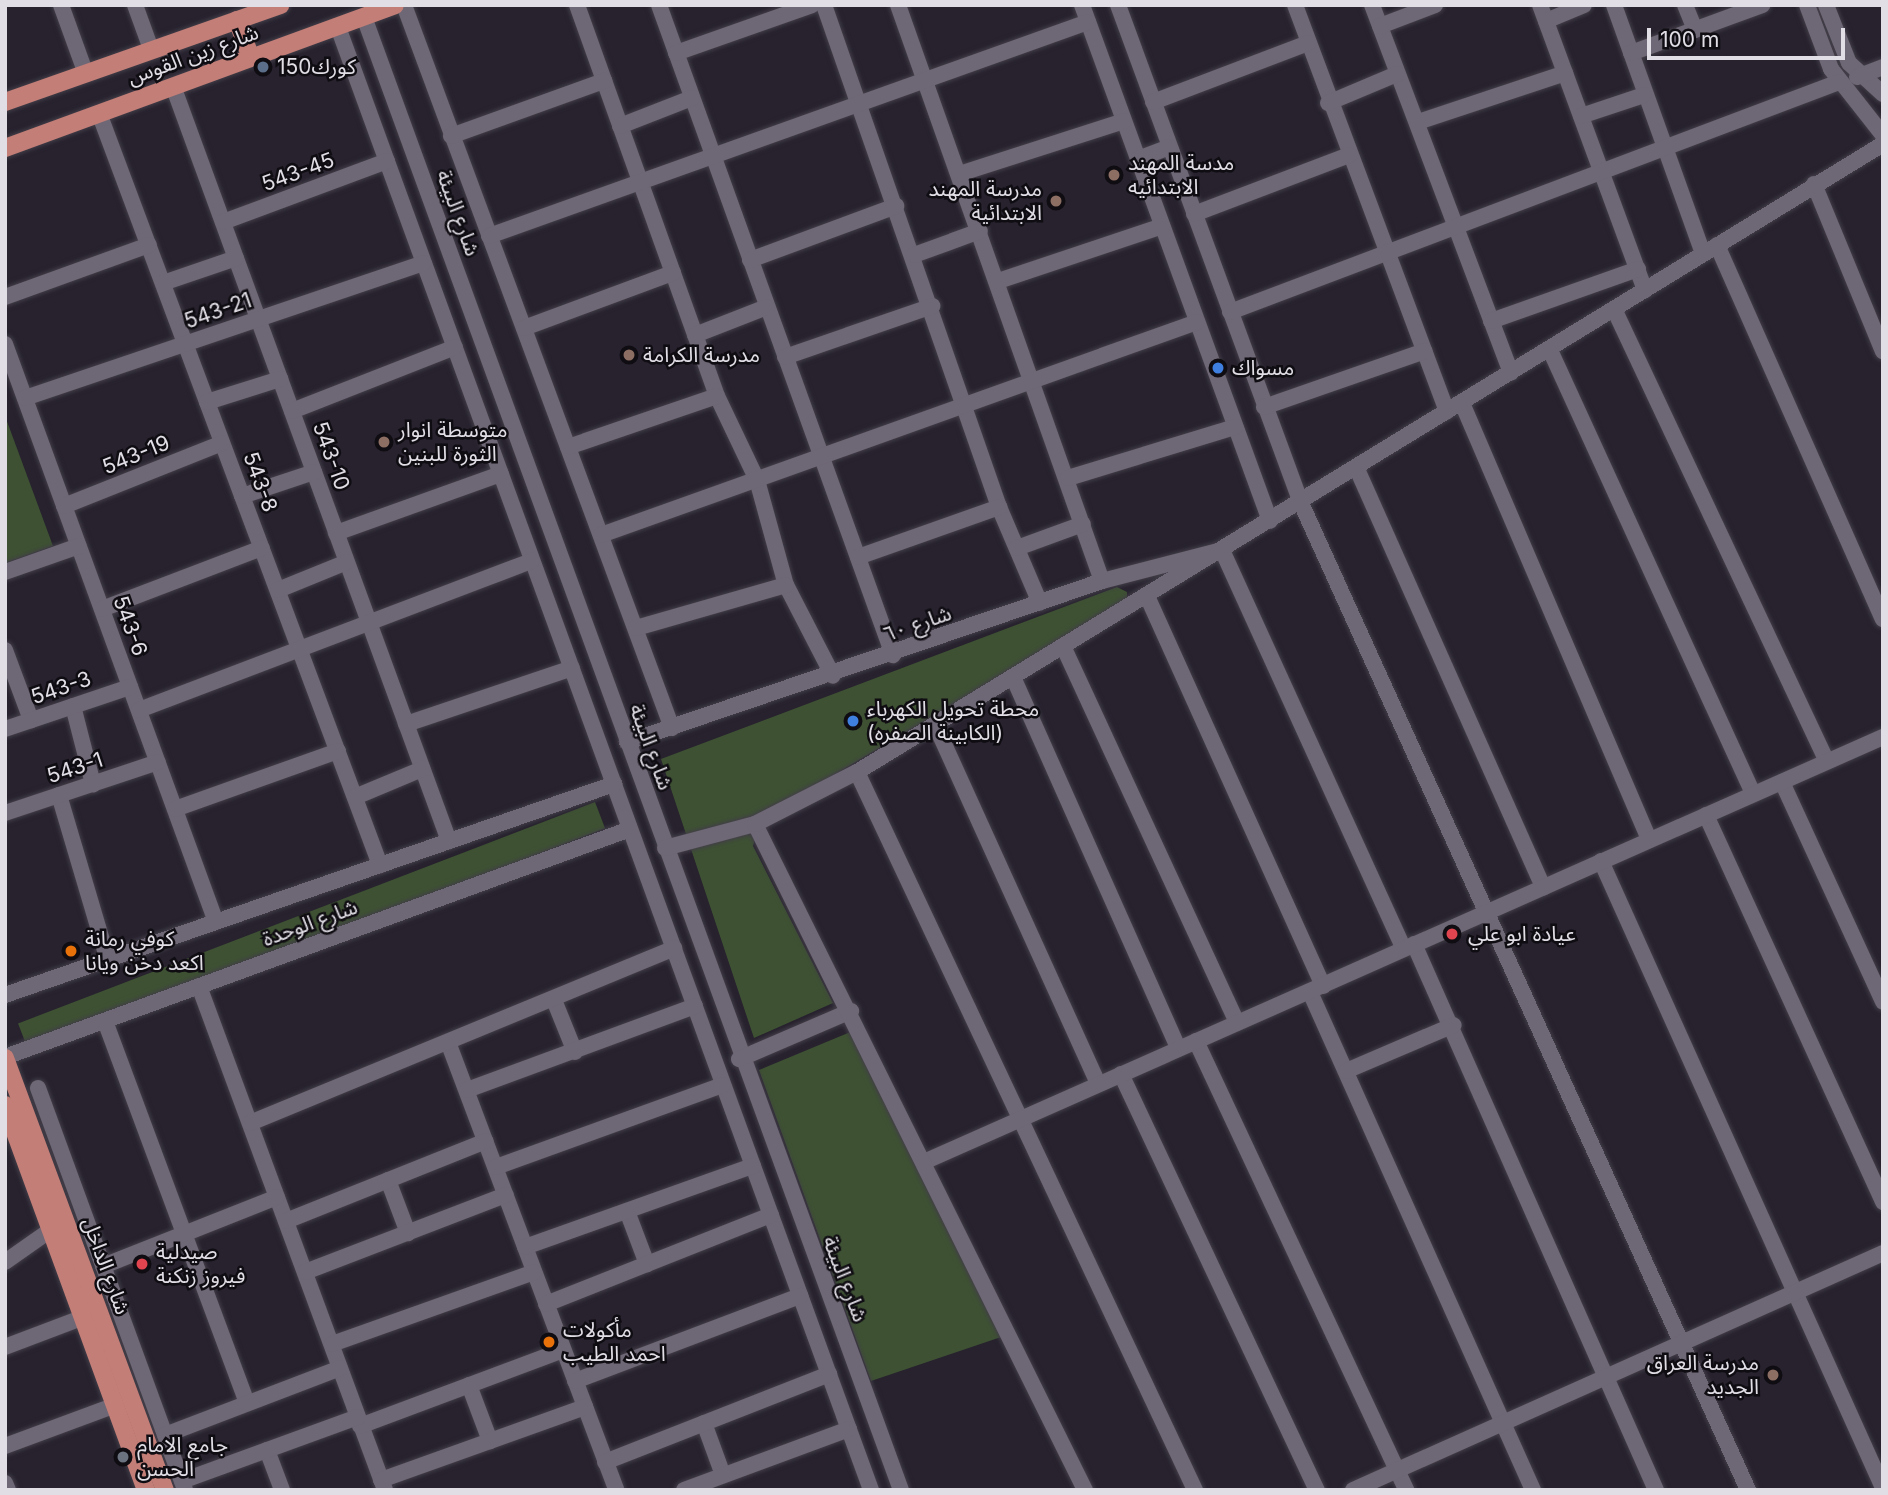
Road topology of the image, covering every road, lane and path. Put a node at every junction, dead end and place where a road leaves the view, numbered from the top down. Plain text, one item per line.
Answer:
1 (135, 5) edge
2 (279, 5) edge
3 (395, 5) edge
4 (404, 5) edge
5 (578, 5) edge
6 (659, 5) edge
7 (812, 5) edge
8 (824, 5) edge
9 (898, 5) edge
10 (1082, 5) edge
11 (1118, 5) edge
12 (1295, 5) edge
13 (1372, 5) edge
14 (1435, 5) edge
15 (1540, 5) edge
16 (1584, 5) edge
17 (1614, 5) edge
18 (1685, 5) edge
19 (1762, 5) edge
20 (1807, 5) edge
21 (1826, 5) edge
22 (65, 6) edge
23 (365, 17) junction
24 (237, 20) junction
25 (1546, 21) junction
26 (1088, 22) junction
27 (1380, 26) junction
28 (338, 27) junction
29 (1695, 30) junction
30 (1308, 43) junction
31 (151, 49) junction
32 (676, 53) junction
33 (1631, 53) junction
34 (251, 58) junction
35 (1883, 67) edge
36 (1565, 73) junction
37 (86, 74) junction
38 (1397, 74) junction
39 (1857, 77) junction
40 (924, 78) junction
41 (604, 81) junction
42 (1839, 82) junction
43 (173, 86) junction
44 (1883, 94) edge
45 (1644, 95) junction
46 (692, 98) junction
47 (5, 102) edge
48 (1153, 102) junction
49 (859, 103) junction
50 (1328, 103) junction
51 (99, 113) junction
52 (1581, 116) junction
53 (1124, 121) junction
54 (1418, 122) junction
55 (620, 126) junction
56 (1883, 135) edge
57 (451, 136) junction
58 (1883, 144) edge
59 (1170, 147) junction
60 (5, 148) edge
61 (1660, 149) junction
62 (712, 155) junction
63 (1349, 155) junction
64 (1138, 159) junction
65 (387, 161) junction
66 (1602, 172) junction
67 (959, 174) junction
68 (640, 181) junction
69 (1814, 184) junction
70 (896, 206) junction
71 (1194, 214) junction
72 (223, 222) junction
73 (1451, 225) junction
74 (1162, 226) junction
75 (980, 230) junction
76 (489, 236) junction
77 (149, 245) junction
78 (1388, 250) junction
79 (1710, 250) junction
80 (914, 255) junction
81 (236, 258) junction
82 (750, 260) junction
83 (424, 263) junction
84 (1637, 269) junction
85 (673, 273) junction
86 (998, 281) junction
87 (163, 283) junction
88 (1645, 290) junction
89 (5, 297) edge
90 (932, 306) junction
91 (767, 307) junction
92 (1614, 309) junction
93 (1230, 312) junction
94 (258, 319) junction
95 (1491, 321) junction
96 (1197, 322) junction
97 (524, 328) junction
98 (695, 335) junction
99 (5, 344) edge
100 (186, 344) junction
101 (454, 347) junction
102 (1550, 349) junction
103 (1425, 351) junction
104 (1883, 351) edge
105 (785, 357) junction
106 (1511, 373) junction
107 (280, 379) junction
108 (1034, 379) junction
109 (717, 396) junction
110 (25, 398) junction
111 (207, 402) junction
112 (1462, 403) junction
113 (968, 405) junction
114 (1264, 407) junction
115 (292, 411) junction
116 (1447, 412) junction
117 (1235, 427) junction
118 (222, 443) junction
119 (568, 447) junction
120 (822, 458) junction
121 (1357, 469) junction
122 (314, 472) junction
123 (501, 474) junction
124 (1068, 478) junction
125 (757, 480) junction
126 (242, 496) junction
127 (1301, 503) junction
128 (64, 506) junction
129 (999, 507) junction
130 (1270, 522) junction
131 (1083, 524) junction
132 (336, 533) junction
133 (601, 535) junction
134 (79, 546) junction
135 (262, 548) junction
136 (1017, 548) junction
137 (1222, 550) junction
138 (858, 557) junction
139 (532, 561) junction
140 (347, 562) junction
141 (5, 572) edge
142 (1102, 581) junction
143 (786, 585) junction
144 (278, 590) junction
145 (1147, 596) junction
146 (576, 598) junction
147 (1040, 603) junction
148 (550, 607) junction
149 (102, 609) junction
150 (1883, 619) edge
151 (369, 621) junction
152 (636, 628) junction
153 (1063, 646) junction
154 (5, 650) edge
155 (300, 650) junction
156 (893, 655) junction
157 (572, 668) junction
158 (832, 676) junction
159 (1013, 677) junction
160 (130, 687) junction
161 (73, 706) junction
162 (139, 710) junction
163 (31, 720) junction
164 (406, 724) junction
165 (935, 724) junction
166 (672, 728) junction
167 (5, 729) edge
168 (1883, 737) edge
169 (627, 742) junction
170 (338, 751) junction
171 (1827, 761) junction
172 (158, 762) junction
173 (422, 769) junction
174 (858, 772) junction
175 (1782, 782) junction
176 (93, 784) junction
177 (614, 784) junction
178 (1753, 794) junction
179 (58, 795) junction
180 (355, 797) junction
181 (175, 809) junction
182 (6, 812) edge
183 (1706, 815) junction
184 (755, 824) junction
185 (630, 829) junction
186 (1649, 840) junction
187 (449, 841) junction
188 (665, 848) junction
189 (1601, 861) junction
190 (380, 865) junction
191 (1544, 887) junction
192 (1485, 913) junction
193 (216, 922) junction
194 (1409, 946) junction
195 (674, 948) junction
196 (108, 960) junction
197 (199, 986) junction
198 (1317, 989) junction
199 (5, 995) edge
200 (554, 1000) junction
201 (1883, 1002) edge
202 (695, 1006) junction
203 (851, 1011) junction
204 (105, 1021) junction
205 (1237, 1023) junction
206 (1454, 1025) junction
207 (1196, 1041) junction
208 (448, 1042) junction
209 (1179, 1049) junction
210 (575, 1052) junction
211 (5, 1058) edge
212 (739, 1059) junction
213 (1346, 1072) junction
214 (1121, 1074) junction
215 (1098, 1084) junction
216 (723, 1085) junction
217 (38, 1088) dead end
218 (467, 1090) junction
219 (5, 1105) edge
220 (1021, 1119) junction
221 (250, 1123) junction
222 (485, 1141) junction
223 (926, 1161) junction
224 (753, 1166) junction
225 (496, 1167) junction
226 (388, 1180) junction
227 (506, 1195) junction
228 (277, 1198) junction
229 (1883, 1202) edge
230 (627, 1211) junction
231 (771, 1215) junction
232 (86, 1219) junction
233 (286, 1221) junction
234 (60, 1228) junction
235 (185, 1231) junction
236 (408, 1233) junction
237 (525, 1247) junction
238 (1883, 1253) edge
239 (5, 1262) edge
240 (648, 1264) junction
241 (103, 1266) junction
242 (305, 1272) junction
243 (534, 1272) junction
244 (1798, 1291) junction
245 (800, 1296) junction
246 (546, 1304) junction
247 (84, 1317) junction
248 (1684, 1342) junction
249 (332, 1344) junction
250 (5, 1347) edge
251 (849, 1348) junction
252 (563, 1350) junction
253 (822, 1356) junction
254 (341, 1368) junction
255 (829, 1374) junction
256 (1604, 1378) junction
257 (575, 1381) junction
258 (469, 1385) junction
259 (246, 1401) junction
260 (116, 1405) junction
261 (584, 1407) junction
262 (359, 1421) junction
263 (704, 1423) junction
264 (1503, 1423) junction
265 (849, 1429) junction
266 (165, 1435) junction
267 (490, 1441) junction
268 (5, 1446) edge
269 (267, 1450) junction
270 (605, 1462) junction
271 (1398, 1470) junction
272 (723, 1475) junction
273 (5, 1483) edge
274 (383, 1485) edge
275 (183, 1486) edge
276 (611, 1488) edge
277 (1883, 1488) edge
278 (8, 1490) edge
279 (146, 1490) edge
280 (165, 1490) edge
281 (282, 1490) edge
282 (684, 1490) edge
283 (871, 1490) edge
284 (901, 1490) edge
285 (1085, 1490) edge
286 (1195, 1490) edge
287 (1317, 1490) edge
288 (1353, 1490) edge
289 (1406, 1490) edge
290 (1533, 1490) edge
291 (1656, 1490) edge
292 (1748, 1490) edge

1 - 31 street
2 - 24 main road, شارع زين القوس
3 - 23 main road, شارع زين القوس
4 - 57 street
5 - 41 street
6 - 32 street
7 - 32 street
8 - 49 street
9 - 40 street
10 - 26 street
11 - 48 street
12 - 30 street
13 - 27 street
14 - 27 street
15 - 25 street
16 - 25 street
17 - 33 street
18 - 29 street
19 - 29 street
20 - 42 street
21 - 39 street
22 - 37 street
23 - 28 main road, شارع زين القوس
23 - 146 street, شارع البيئة
24 - 31 main road, شارع زين القوس
24 - 34 main road
25 - 36 street
26 - 40 street
26 - 53 street
27 - 38 street
28 - 34 main road, شارع زين القوس
28 - 65 street
29 - 33 street
30 - 48 street
30 - 50 street
31 - 37 main road, شارع زين القوس
32 - 46 street
33 - 45 street
34 - 43 main road, شارع زين القوس
35 - 39 street
36 - 52 street
36 - 54 street
37 - 47 main road, شارع زين القوس
38 - 50 street
38 - 54 street
39 - 44 street
40 - 49 street
40 - 67 street
41 - 55 street
41 - 57 street
42 - 56 street
42 - 61 street
43 - 51 main road, شارع زين القوس
43 - 72 street, 543-10
45 - 52 street
45 - 61 street
46 - 55 street
46 - 62 street
48 - 59 street
49 - 62 street
49 - 70 street
50 - 63 street
51 - 60 main road, شارع زين القوس
51 - 77 street, 543-8
52 - 66 street
53 - 64 street
53 - 67 street
54 - 73 street
55 - 68 street
57 - 76 street
58 - 69 street
59 - 64 street
59 - 71 street
61 - 66 street
61 - 79 street
62 - 68 street
62 - 82 street
63 - 71 street
63 - 78 street
64 - 74 street
65 - 72 street, 543-45
65 - 83 street
66 - 73 street
66 - 84 street
67 - 75 street
68 - 76 street
68 - 85 street
69 - 79 street
69 - 104 street
70 - 80 street
70 - 82 street
71 - 93 street
72 - 81 street, 543-10
73 - 78 street
73 - 95 street
74 - 86 street
74 - 96 street
75 - 80 street
75 - 86 street
76 - 97 street
77 - 87 street, 543-8
77 - 89 street
78 - 93 street
78 - 103 street
79 - 88 street
79 - 150 street
80 - 90 street
81 - 87 street
81 - 94 street, 543-10
82 - 91 street
83 - 94 street, 543-21
83 - 101 street
84 - 88 street
84 - 95 street
85 - 97 street
85 - 98 street
86 - 108 street
87 - 100 street, 543-8
88 - 92 street
90 - 105 street
90 - 113 street
91 - 98 street
91 - 105 street
92 - 102 street
92 - 171 street
93 - 114 street
94 - 100 street, 543-21
94 - 107 street, 543-10
95 - 106 street
96 - 108 street
96 - 117 street
97 - 119 street
98 - 109 street
99 - 110 street, 543-6
100 - 110 street, 543-21
100 - 111 street, 543-8
101 - 115 street
101 - 123 street
102 - 106 street
102 - 178 street
103 - 114 street
103 - 116 street
105 - 120 street
106 - 112 street
107 - 111 street
107 - 115 street, 543-10
108 - 113 street
108 - 124 street
109 - 119 street
109 - 125 street
110 - 128 street, 543-6
111 - 118 street, 543-8
112 - 116 street
112 - 186 street
113 - 120 street
113 - 129 street
114 - 127 street
115 - 122 street, 543-10
116 - 121 street
117 - 124 street
117 - 130 street
118 - 126 street, 543-8
118 - 128 street, 543-19
119 - 133 street
120 - 125 street
120 - 138 street
121 - 127 street
121 - 191 street
122 - 126 street
122 - 132 street, 543-10
123 - 132 street
123 - 139 street
124 - 131 street
125 - 133 street
125 - 143 street
126 - 135 street, 543-8
127 - 130 street
127 - 192 street
128 - 134 street, 543-6
129 - 136 street
129 - 138 street
130 - 137 street
131 - 136 street
131 - 142 street
132 - 140 street, 543-10
133 - 152 street
134 - 141 street
134 - 149 street, 543-6
135 - 144 street, 543-8
135 - 149 street
136 - 147 street
137 - 142 street, شارع ٦٠
137 - 145 street
137 - 194 street
138 - 156 street
139 - 148 street
139 - 151 street
140 - 144 street
140 - 151 street, 543-10
142 - 147 street, شارع ٦٠
143 - 152 street
143 - 158 street
144 - 155 street, 543-8
145 - 153 street
145 - 198 street
146 - 148 street
146 - 169 street, شارع البيئة
147 - 156 street, شارع ٦٠
148 - 157 street
149 - 160 street, 543-6
151 - 155 street
151 - 164 street, 543-10
152 - 166 street
153 - 159 street
153 - 205 street
154 - 163 street
155 - 162 street
155 - 170 street, 543-8
156 - 158 street, شارع ٦٠
157 - 164 street
157 - 177 street
158 - 166 street, شارع ٦٠
159 - 165 street
159 - 209 street
160 - 161 street, 543-3
160 - 162 street, 543-6
161 - 163 street, 543-3
161 - 176 street
162 - 172 street, 543-6
163 - 167 street, 543-3
164 - 173 street, 543-10
165 - 174 street
165 - 215 street
166 - 169 street, شارع ٦٠
168 - 171 street
169 - 188 street, شارع البيئة
170 - 180 street, 543-8
170 - 181 street
171 - 175 street
172 - 176 street, 543-1
172 - 181 street, 543-6
173 - 180 street
173 - 187 street, 543-10
174 - 184 street
174 - 220 street
175 - 178 street
175 - 201 street
176 - 179 street, 543-1
177 - 185 street
177 - 187 street, شارع الوحدة
178 - 183 street
179 - 182 street, 543-1
179 - 196 street
180 - 190 street, 543-8
181 - 193 street, 543-6
183 - 186 street
183 - 229 street
184 - 188 street
184 - 203 street
185 - 195 street
185 - 197 street, شارع الوحدة
186 - 189 street
187 - 190 street, شارع الوحدة
188 - 212 street, شارع البيئة
189 - 191 street
189 - 244 street
190 - 193 street, شارع الوحدة
191 - 192 street
192 - 194 street
192 - 248 street
193 - 196 street, شارع الوحدة
194 - 198 street
194 - 206 street
195 - 200 street
195 - 202 street
196 - 199 street, شارع الوحدة
197 - 204 street, شارع الوحدة
197 - 221 street
198 - 205 street
198 - 213 street
200 - 208 street
200 - 210 street
202 - 210 street
202 - 216 street
203 - 212 street
203 - 223 street
204 - 211 street, شارع الوحدة
204 - 235 street
205 - 207 street
206 - 213 street
206 - 256 street
207 - 209 street
207 - 271 street
208 - 218 street
208 - 221 street
209 - 214 street
210 - 218 street
211 - 234 main road, شارع الداخل
212 - 251 street, شارع البيئة
213 - 264 street
214 - 215 street
214 - 287 street
215 - 220 street
216 - 224 street
216 - 225 street
217 - 232 street
218 - 222 street
219 - 234 main road, شارع الداخل
220 - 223 street
220 - 286 street
221 - 228 street
222 - 225 street
222 - 226 street
223 - 285 street
224 - 230 street
224 - 231 street
225 - 227 street
226 - 233 street
226 - 236 street
227 - 236 street
227 - 237 street
228 - 233 street
228 - 235 street
230 - 237 street
230 - 240 street
231 - 240 street
231 - 245 street
232 - 234 street
232 - 241 street
233 - 242 street
234 - 239 street
234 - 247 main road, شارع الداخل
234 - 280 main road, شارع الداخل
235 - 241 street
235 - 259 street
236 - 242 street
237 - 243 street
238 - 244 street
240 - 246 street
241 - 266 street
242 - 249 street
243 - 246 street
243 - 249 street
244 - 248 street
244 - 277 street
245 - 253 street
245 - 257 street
246 - 252 street
247 - 250 street
247 - 260 main road, شارع الداخل
248 - 256 street
248 - 292 street
249 - 254 street
251 - 253 street
251 - 284 street, شارع البيئة
252 - 257 street
252 - 258 street
253 - 255 street
254 - 259 street
254 - 262 street
255 - 263 street
255 - 265 street
256 - 264 street
256 - 291 street
257 - 261 street
258 - 262 street
258 - 267 street
259 - 266 street
260 - 268 street
260 - 279 main road, شارع الداخل
261 - 267 street
261 - 270 street
262 - 269 street
262 - 274 street
263 - 270 street
263 - 272 street
264 - 271 street
264 - 290 street
265 - 272 street
265 - 283 street
266 - 275 street
267 - 274 street
269 - 275 street
269 - 281 street
270 - 276 street
271 - 288 street
271 - 289 street
272 - 282 street
273 - 278 street

